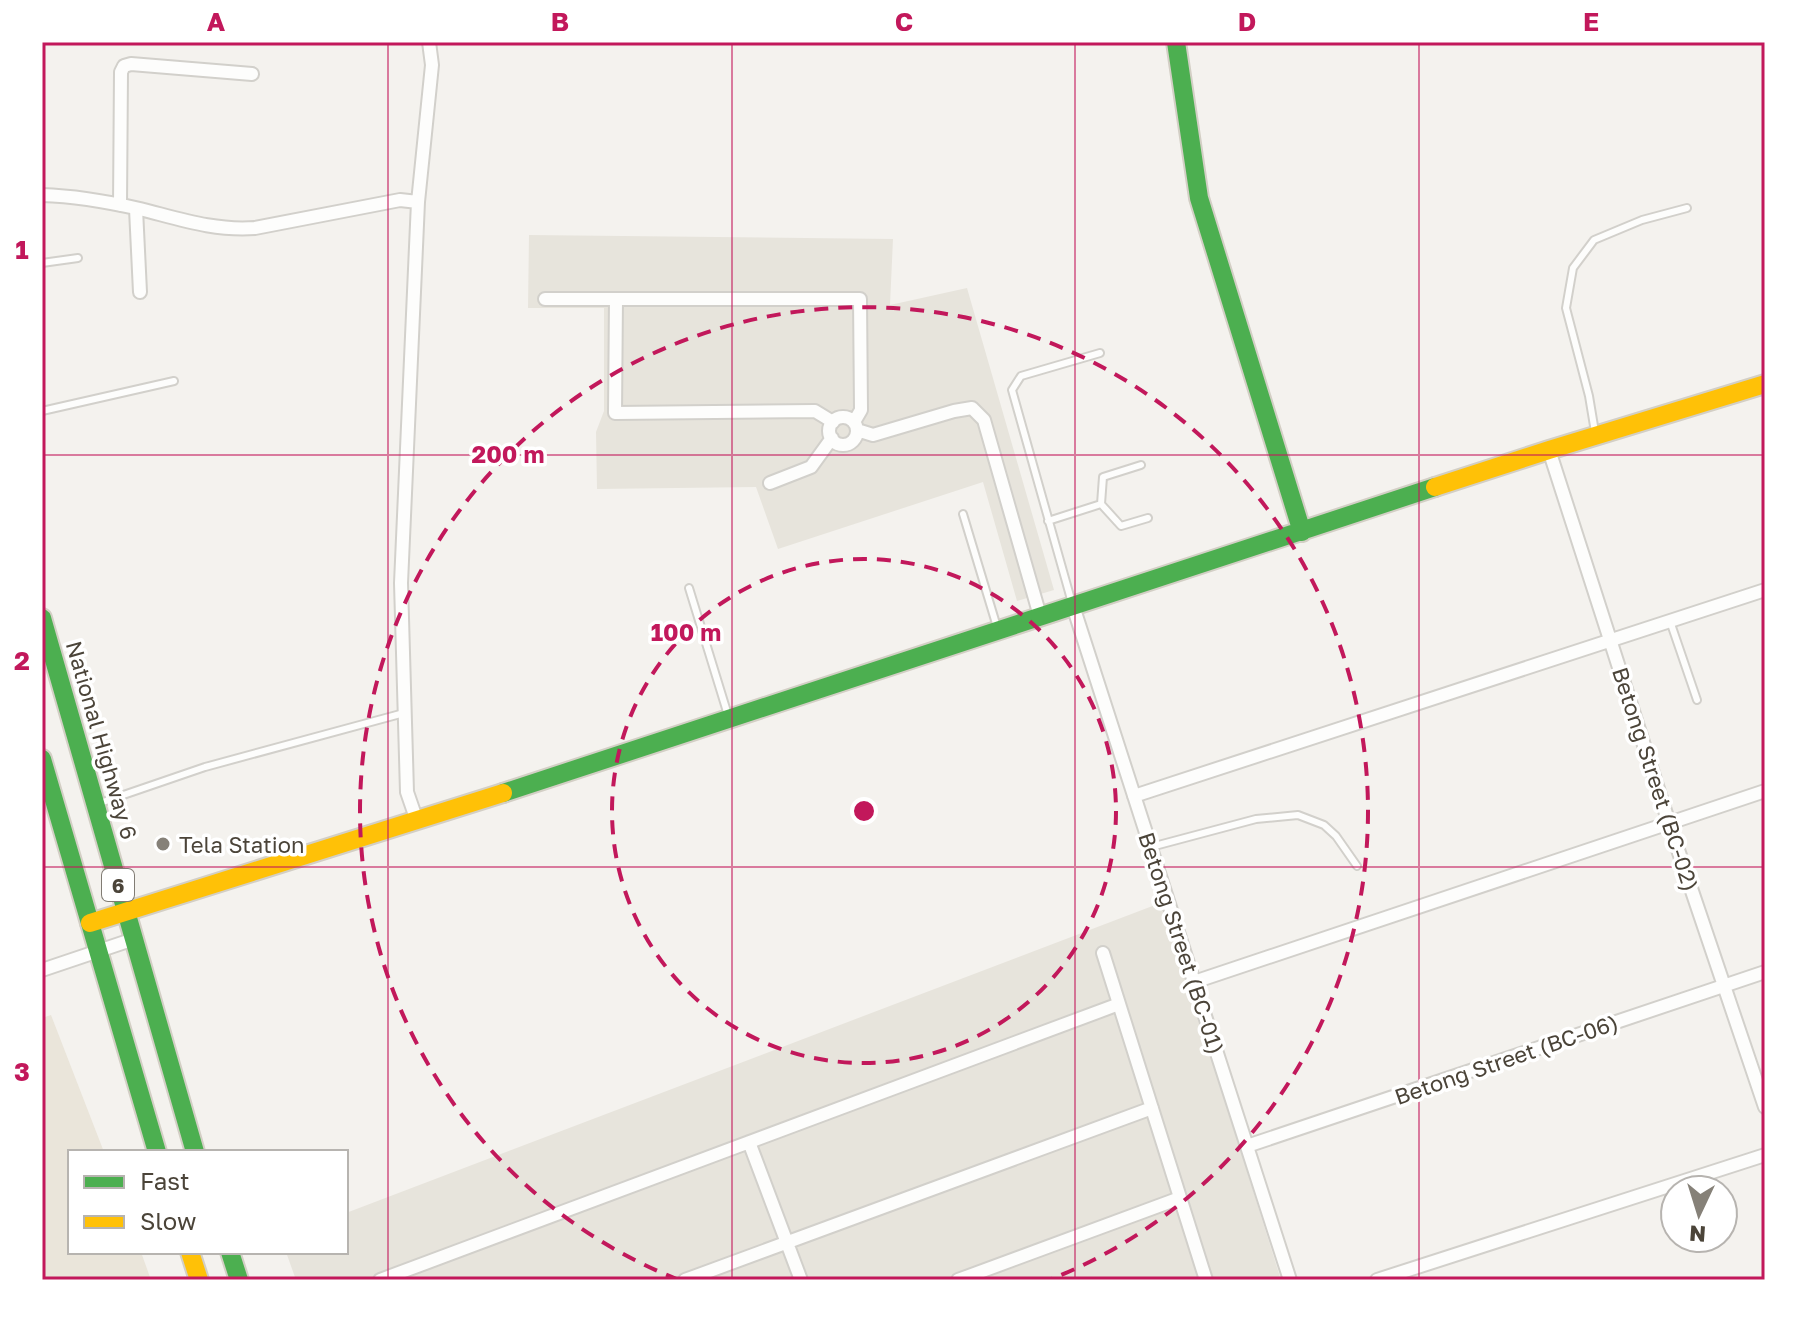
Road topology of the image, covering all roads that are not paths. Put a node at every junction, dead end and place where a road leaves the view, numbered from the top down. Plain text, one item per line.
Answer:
1 (429, 42) edge
2 (1176, 42) edge
3 (252, 74) dead end
4 (42, 195) edge
5 (418, 202) junction
6 (120, 205) junction
7 (1687, 208) dead end
8 (136, 209) junction
9 (78, 258) dead end
10 (42, 263) edge
11 (140, 292) dead end
12 (545, 299) dead end
13 (616, 299) junction
14 (1100, 353) dead end
15 (174, 381) dead end
16 (1765, 384) edge
17 (42, 411) edge
18 (833, 422) junction
19 (856, 426) junction
20 (1596, 435) junction
21 (832, 438) junction
22 (1549, 450) junction
23 (1141, 465) dead end
24 (770, 483) dead end
25 (1101, 504) junction
26 (963, 514) dead end
27 (1148, 518) dead end
28 (1048, 521) junction
29 (1302, 532) junction
30 (689, 588) dead end
31 (1765, 590) edge
32 (1073, 606) junction
33 (1040, 616) junction
34 (42, 618) edge
35 (1670, 621) junction
36 (998, 631) junction
37 (1610, 641) junction
38 (1697, 700) dead end
39 (404, 713) junction
40 (729, 718) junction
41 (42, 759) edge
42 (1765, 791) edge
43 (1134, 796) junction
44 (95, 805) junction
45 (417, 821) junction
46 (1669, 823) junction
47 (1151, 847) junction
48 (1357, 866) dead end
49 (126, 912) junction
50 (90, 923) junction
51 (134, 939) junction
52 (97, 952) junction
53 (1103, 953) dead end
54 (42, 970) edge
55 (1765, 972) edge
56 (1194, 982) junction
57 (1724, 985) junction
58 (1119, 1004) junction
59 (1765, 1107) edge
60 (1152, 1108) junction
61 (749, 1142) junction
62 (1247, 1146) junction
63 (156, 1150) edge
64 (194, 1150) edge
65 (1765, 1155) edge
66 (1180, 1198) junction
67 (786, 1241) junction
68 (191, 1254) edge
69 (231, 1254) edge
70 (417, 1266) junction
71 (199, 1280) edge
72 (239, 1280) edge
73 (380, 1280) edge
74 (422, 1280) edge
75 (685, 1280) edge
76 (801, 1280) edge
77 (958, 1280) edge
78 (1206, 1280) edge
79 (1290, 1280) edge
80 (1377, 1280) edge

1 - 5 street
2 - 29 main road
3 - 6 street
4 - 6 street
5 - 8 street
5 - 39 street
6 - 8 street
7 - 20 lane
8 - 11 street
9 - 10 lane
12 - 13 street
13 - 18 street
13 - 19 street
14 - 28 lane
15 - 17 lane
16 - 20 main road
18 - 19 street
18 - 21 street
19 - 21 street
19 - 33 street
20 - 22 main road
21 - 24 street
22 - 29 main road
22 - 37 street, Betong Street (BC-02)
23 - 25 lane
25 - 27 lane
25 - 28 lane
26 - 36 lane
28 - 32 lane
29 - 32 main road
30 - 40 lane
31 - 35 street
32 - 33 main road
32 - 43 street, Betong Street (BC-01)
33 - 36 main road
34 - 44 main road, National Highway 6 / 6
35 - 37 street
35 - 38 lane
36 - 40 main road
37 - 43 street
37 - 46 street, Betong Street (BC-02)
39 - 44 lane
39 - 45 street
40 - 45 main road
41 - 50 main road, 6
42 - 46 street
43 - 47 street, Betong Street (BC-01)
44 - 49 main road, National Highway 6 / 6
45 - 49 main road
46 - 56 street
46 - 57 street, Betong Street (BC-02)
47 - 48 lane
47 - 56 street, Betong Street (BC-01)
49 - 50 main road
49 - 51 main road, National Highway 6 / 6
50 - 52 main road, 6
51 - 52 street
51 - 64 main road, National Highway 6 / 6
52 - 54 street
52 - 63 main road, 6
53 - 58 street
55 - 57 street, Betong Street (BC-06)
56 - 62 street, Betong Street (BC-01)
57 - 59 street, Betong Street (BC-02)
57 - 62 street, Betong Street (BC-06)
58 - 60 street
58 - 61 street
60 - 66 street
60 - 67 street
61 - 67 street
61 - 70 street
62 - 79 street, Betong Street (BC-01)
65 - 80 street
66 - 77 street
66 - 78 street
67 - 75 street
67 - 76 street
68 - 71 main road
69 - 72 main road
70 - 73 street
70 - 74 street

